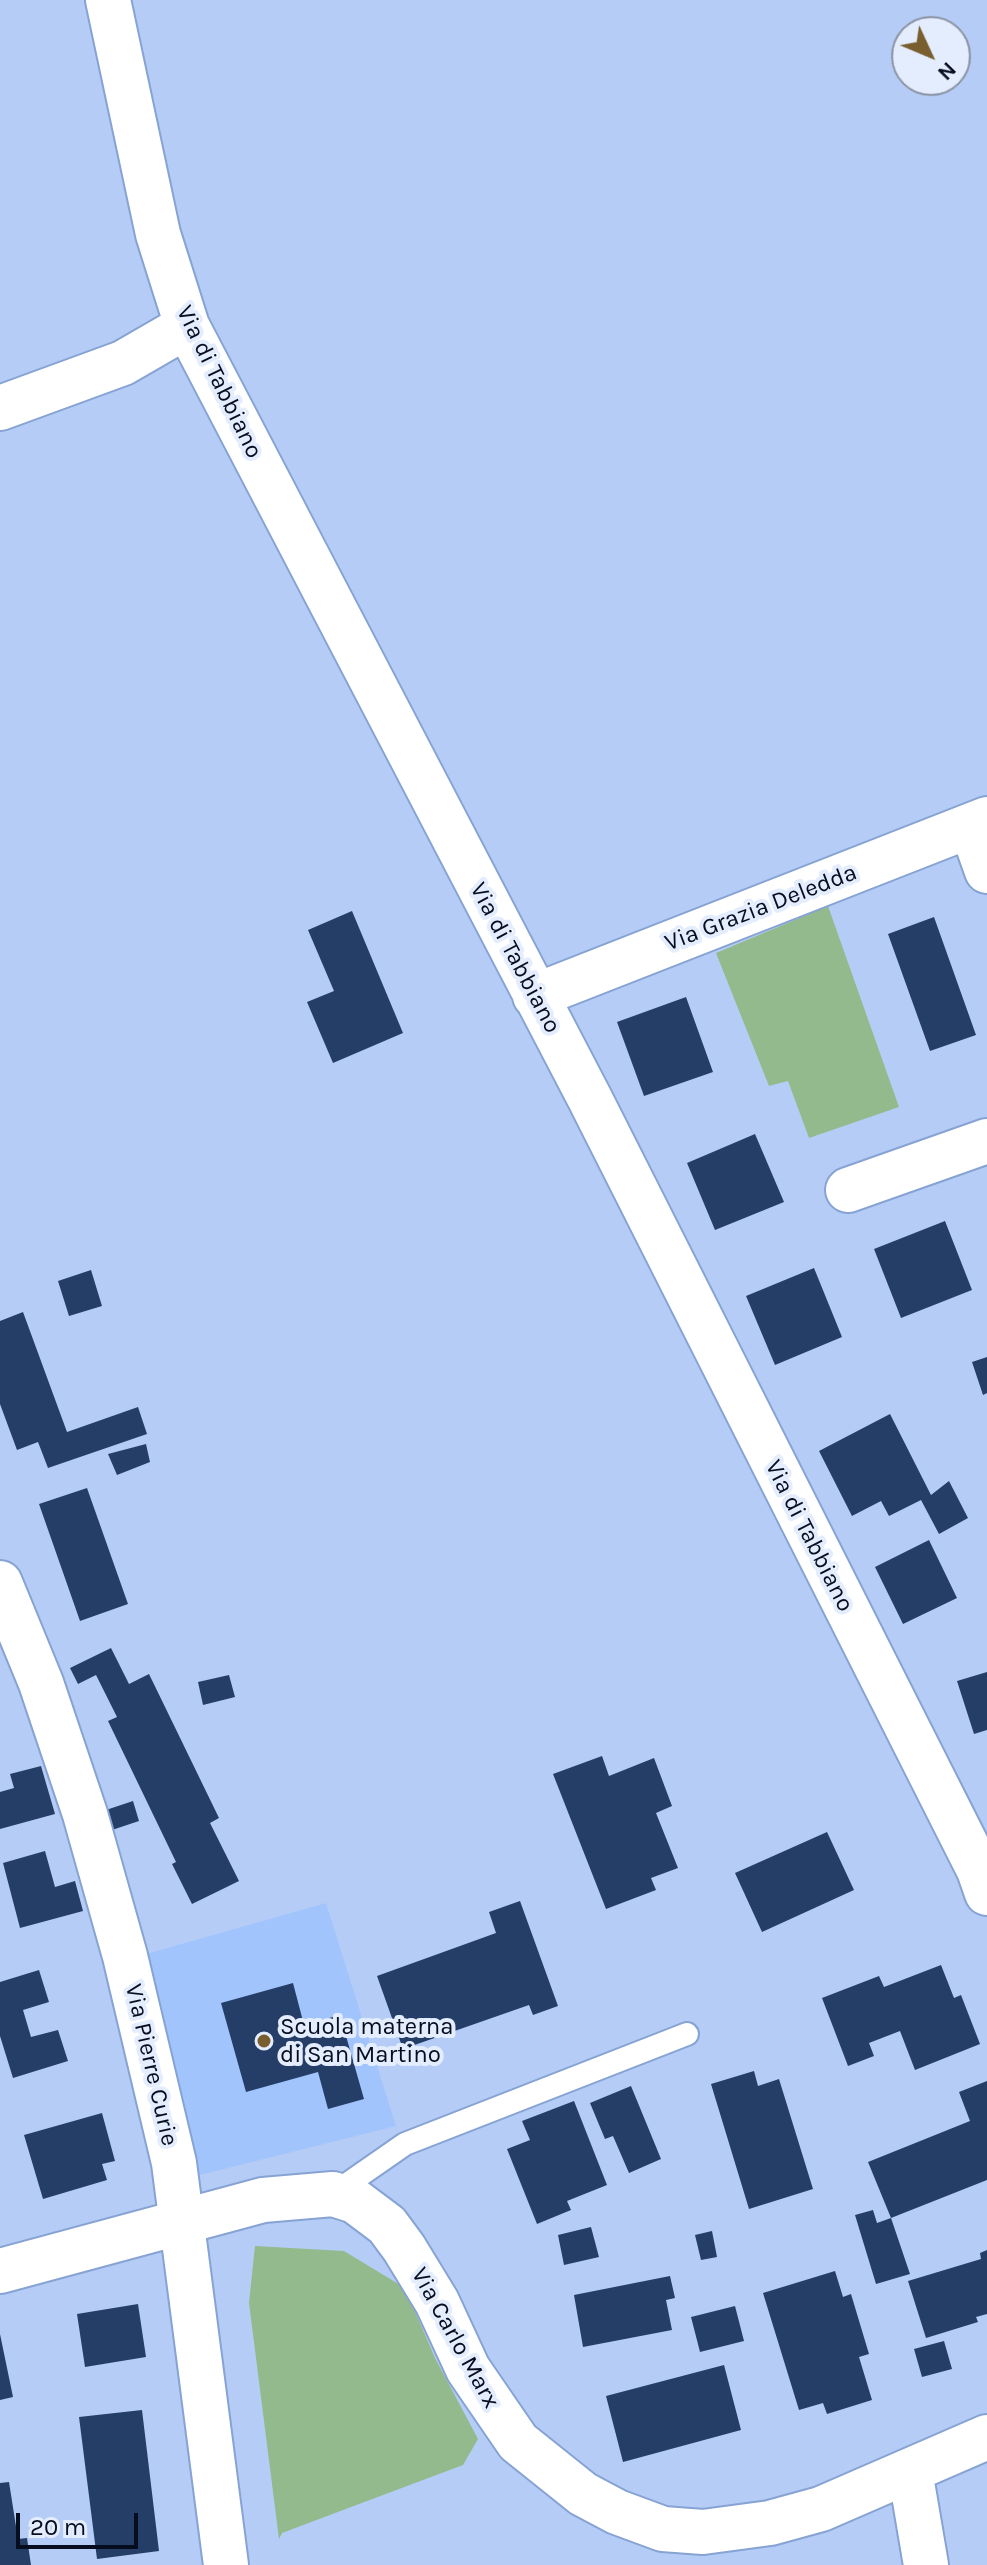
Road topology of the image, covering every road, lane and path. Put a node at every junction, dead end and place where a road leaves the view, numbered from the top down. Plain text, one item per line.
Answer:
1 (108, 0) edge
2 (187, 326) junction
3 (0, 408) edge
4 (979, 822) edge
5 (987, 871) edge
6 (535, 996) junction
7 (987, 1141) edge
8 (848, 1190) dead end
9 (0, 1583) edge
10 (987, 1893) edge
11 (687, 2034) dead end
12 (333, 2194) junction
13 (182, 2220) junction
14 (0, 2271) edge
15 (987, 2437) edge
16 (910, 2471) junction
17 (226, 2565) edge
18 (926, 2565) edge

1 - 2 street, Via di Tabbiano
2 - 3 street
2 - 6 street, Via di Tabbiano
4 - 5 street
4 - 6 street, Via Grazia Deledda
6 - 10 street, Via di Tabbiano
7 - 8 street
9 - 13 street, Via Pierre Curie
11 - 12 lane
12 - 13 street, Via Carlo Marx
12 - 16 street, Via Carlo Marx
13 - 14 street, Via Carlo Marx
13 - 17 street, Via Pierre Curie
15 - 16 street, Via Carlo Marx
16 - 18 street

